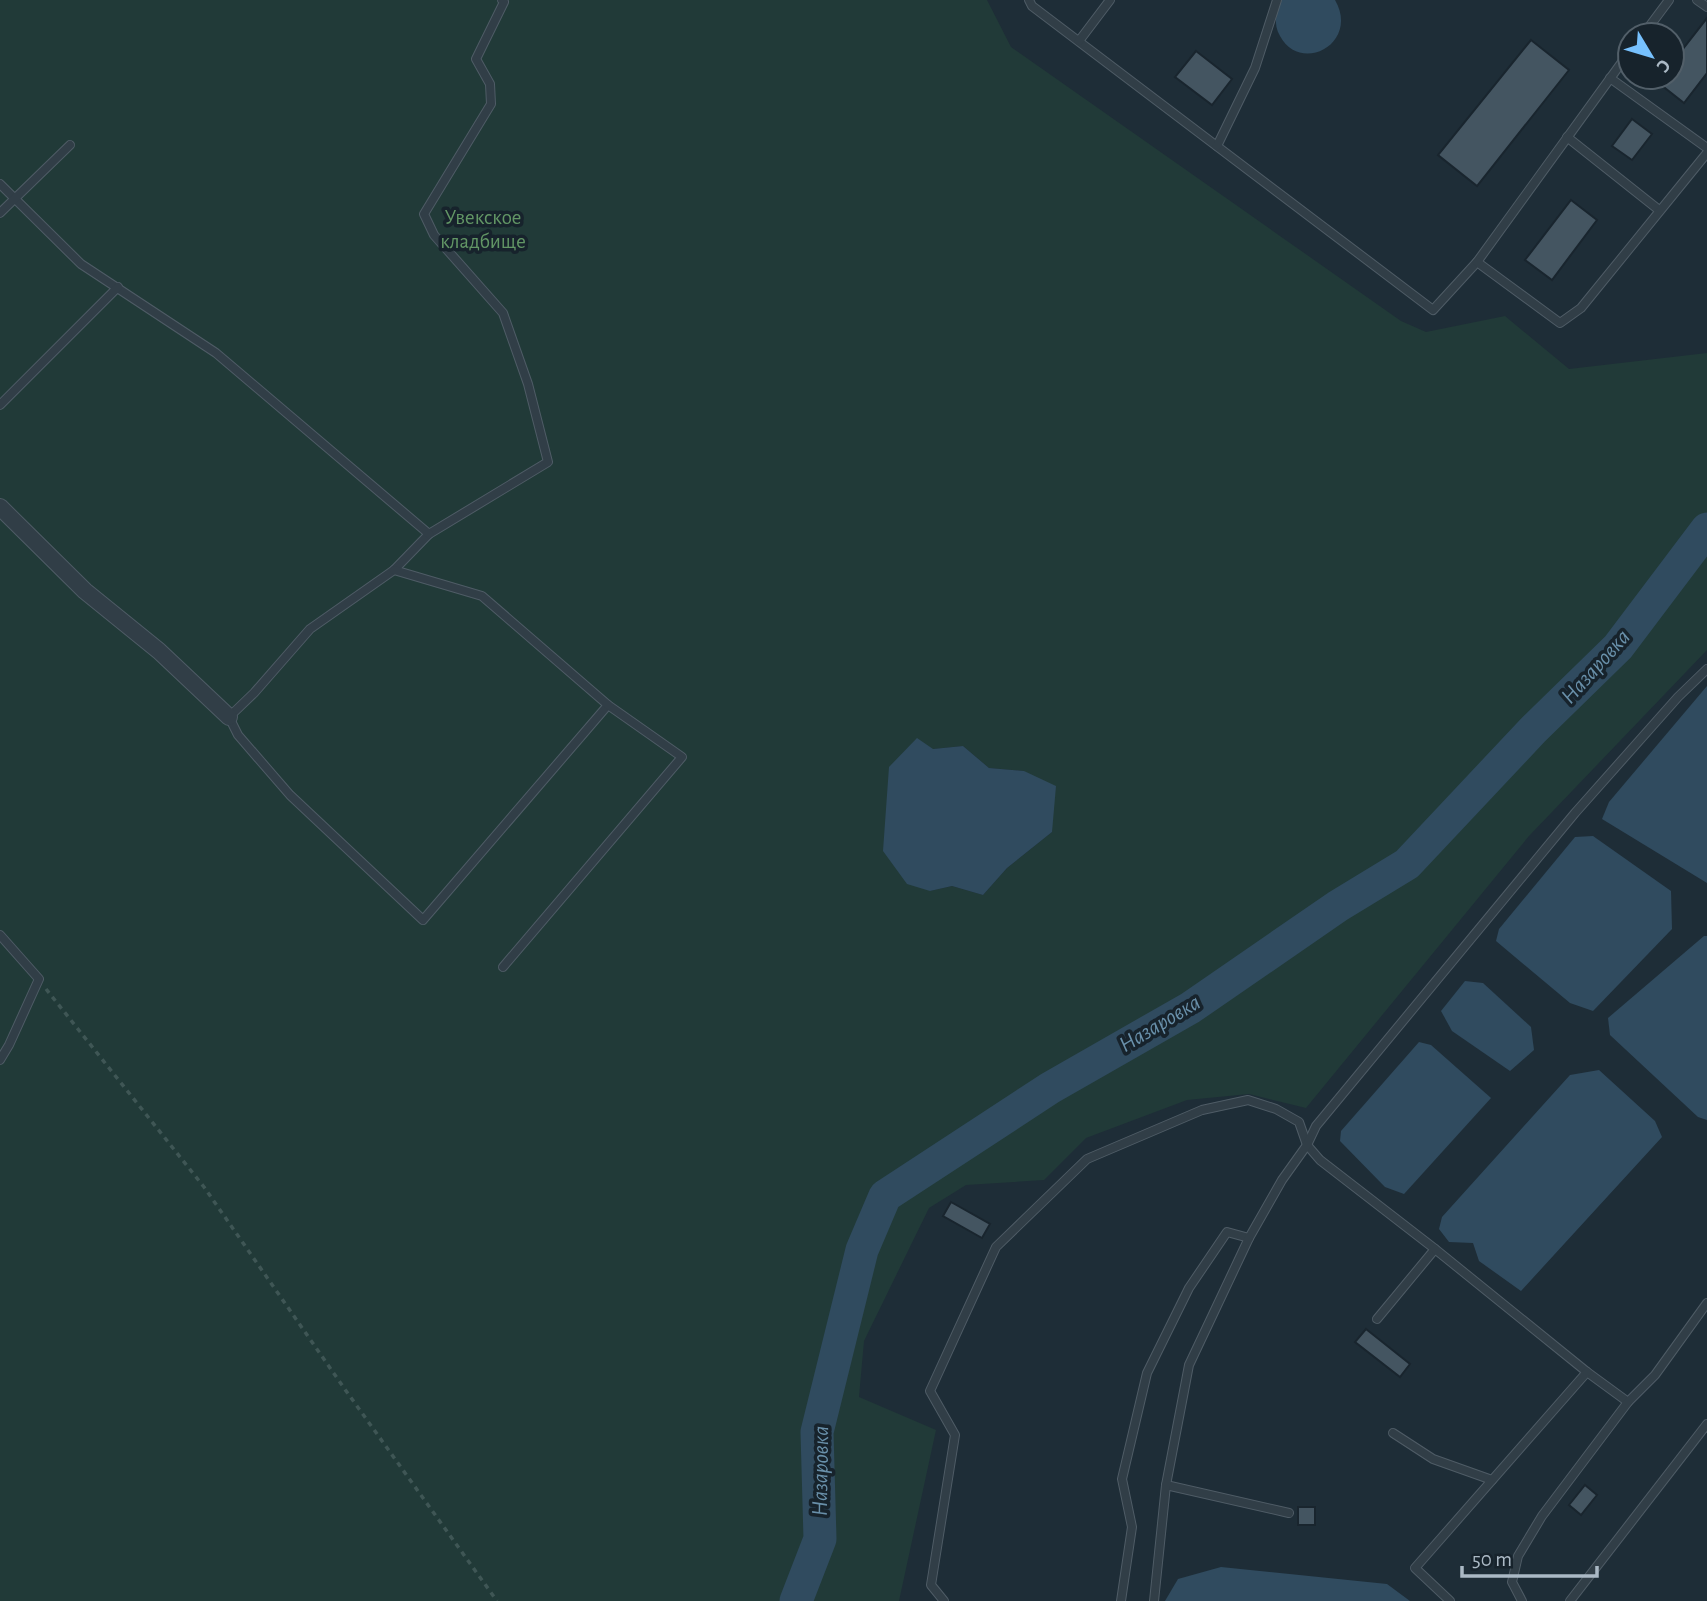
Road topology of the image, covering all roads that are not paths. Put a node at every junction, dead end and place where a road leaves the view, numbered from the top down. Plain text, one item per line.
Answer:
1 (502, 0) edge
2 (1029, 0) edge
3 (1110, 0) edge
4 (1277, 0) edge
5 (1669, 0) edge
6 (1697, 0) edge
7 (1707, 7) edge
8 (1653, 21) edge
9 (1079, 41) junction
10 (1616, 70) edge
11 (1610, 78) junction
12 (1567, 138) junction
13 (70, 145) dead end
14 (1217, 146) junction
15 (1707, 150) edge
16 (0, 184) edge
17 (15, 199) junction
18 (1659, 210) junction
19 (0, 213) edge
20 (1476, 262) junction
21 (118, 287) junction
22 (0, 405) edge
23 (0, 507) edge
24 (429, 534) junction
25 (394, 570) junction
26 (1707, 670) edge
27 (608, 705) junction
28 (229, 717) junction
29 (0, 935) edge
30 (503, 967) dead end
31 (0, 1060) edge
32 (1307, 1145) junction
33 (1249, 1238) junction
34 (1435, 1249) junction
35 (1707, 1303) edge
36 (1377, 1319) dead end
37 (1587, 1372) junction
38 (1628, 1402) junction
39 (1707, 1424) edge
40 (1393, 1433) dead end
41 (1492, 1480) junction
42 (1166, 1485) junction
43 (1289, 1513) dead end
44 (944, 1601) edge
45 (1121, 1601) edge
46 (1154, 1601) edge
47 (1450, 1601) edge
48 (1522, 1601) edge
49 (1570, 1601) edge

1 - 24 lane
2 - 9 lane
3 - 9 lane
4 - 14 lane
5 - 8 lane
6 - 7 lane
9 - 14 lane
10 - 11 lane
11 - 12 lane
11 - 15 lane
12 - 18 lane
12 - 20 lane
13 - 17 lane
14 - 20 lane
15 - 18 lane
16 - 17 lane
17 - 19 lane
17 - 21 lane
18 - 20 lane
21 - 22 lane
21 - 24 lane
23 - 28 street
24 - 25 lane
25 - 27 lane
25 - 28 lane
26 - 32 lane
27 - 28 lane
27 - 30 lane
29 - 31 lane
32 - 33 lane
32 - 34 lane
32 - 44 lane
33 - 42 lane
33 - 45 lane
34 - 36 lane
34 - 37 lane
35 - 38 lane
37 - 38 lane
37 - 41 lane
38 - 48 lane
39 - 49 lane
40 - 41 lane
41 - 47 lane
42 - 43 lane
42 - 46 lane

